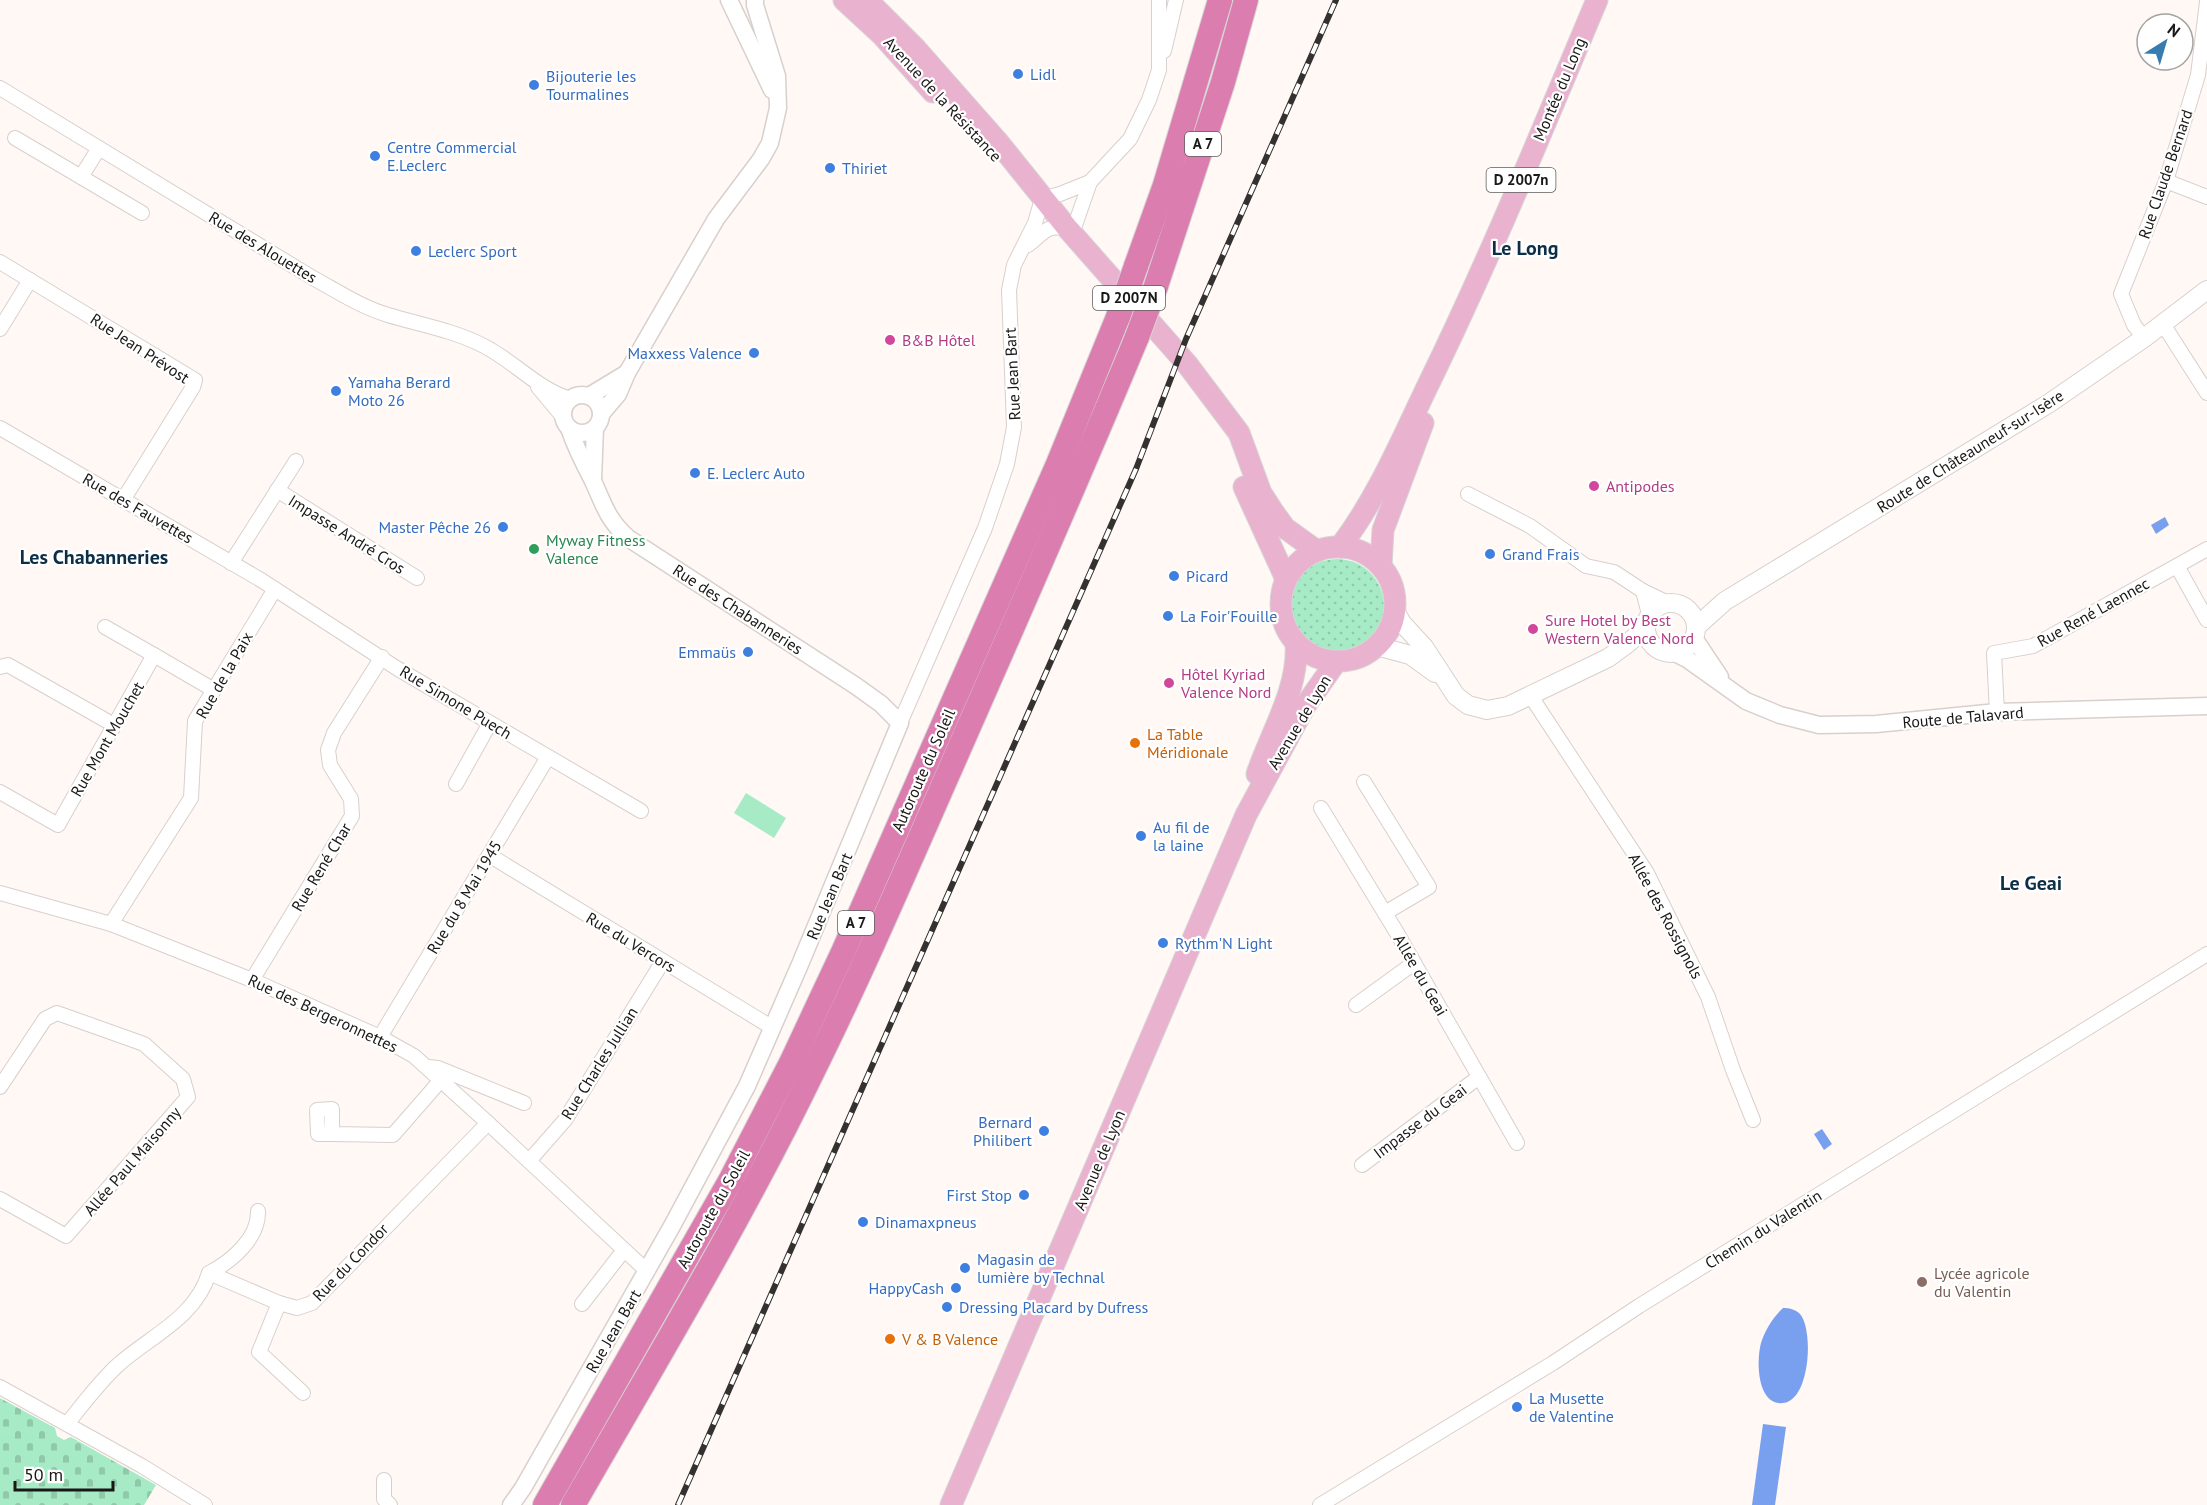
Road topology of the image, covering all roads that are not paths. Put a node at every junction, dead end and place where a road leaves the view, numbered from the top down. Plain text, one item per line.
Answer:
1 (729, 0) edge
2 (755, 0) edge
3 (844, 0) edge
4 (867, 0) edge
5 (1159, 0) edge
6 (1176, 0) edge
7 (1220, 0) edge
8 (1246, 0) edge
9 (1597, 0) edge
10 (2207, 2) edge
11 (1159, 70) junction
12 (0, 88) edge
13 (778, 108) junction
14 (15, 138) dead end
15 (99, 148) junction
16 (81, 177) junction
17 (2166, 181) junction
18 (1090, 182) junction
19 (2207, 197) edge
20 (1042, 199) junction
21 (142, 213) dead end
22 (1070, 232) junction
23 (1024, 248) junction
24 (0, 262) edge
25 (30, 280) junction
26 (2207, 290) edge
27 (1464, 311) junction
28 (2163, 324) junction
29 (0, 329) edge
30 (2144, 338) junction
31 (627, 373) junction
32 (535, 383) junction
33 (2207, 393) edge
34 (589, 396) junction
35 (570, 399) junction
36 (1214, 399) junction
37 (598, 421) junction
38 (566, 423) junction
39 (0, 428) edge
40 (296, 461) dead end
41 (593, 481) junction
42 (277, 490) junction
43 (1468, 494) dead end
44 (123, 500) junction
45 (1340, 547) junction
46 (2207, 549) edge
47 (1317, 550) junction
48 (231, 563) junction
49 (1381, 566) junction
50 (2176, 566) junction
51 (417, 578) dead end
52 (1286, 579) junction
53 (275, 589) junction
54 (1643, 591) junction
55 (1725, 601) junction
56 (1677, 605) junction
57 (1395, 611) junction
58 (2207, 620) edge
59 (1647, 621) junction
60 (105, 627) dead end
61 (1695, 633) junction
62 (1296, 644) junction
63 (1377, 646) junction
64 (1655, 648) junction
65 (1675, 653) junction
66 (154, 655) junction
67 (382, 657) junction
68 (1608, 658) junction
69 (1336, 662) junction
70 (0, 667) edge
71 (1445, 682) junction
72 (1728, 687) junction
73 (214, 690) junction
74 (1530, 695) junction
75 (2207, 706) edge
76 (1997, 712) junction
77 (490, 723) junction
78 (900, 723) junction
79 (114, 725) junction
80 (548, 757) junction
81 (1365, 782) dead end
82 (456, 784) dead end
83 (0, 792) edge
84 (1321, 808) dead end
85 (640, 811) dead end
86 (1246, 815) junction
87 (489, 855) junction
88 (0, 893) edge
89 (1385, 913) junction
90 (111, 924) junction
91 (2207, 954) edge
92 (663, 961) junction
93 (1414, 963) junction
94 (252, 980) junction
95 (1356, 1005) dead end
96 (772, 1028) junction
97 (380, 1037) junction
98 (426, 1066) junction
99 (1479, 1077) junction
100 (441, 1080) junction
101 (0, 1087) edge
102 (524, 1103) dead end
103 (1753, 1120) dead end
104 (488, 1123) junction
105 (333, 1134) dead end
106 (1517, 1143) dead end
107 (529, 1161) junction
108 (1362, 1165) dead end
109 (0, 1199) edge
110 (258, 1211) dead end
111 (624, 1250) junction
112 (647, 1271) junction
113 (210, 1273) junction
114 (279, 1303) junction
115 (582, 1304) dead end
116 (0, 1387) edge
117 (303, 1393) dead end
118 (67, 1424) junction
119 (384, 1480) dead end
120 (205, 1505) edge
121 (390, 1505) edge
122 (511, 1505) edge
123 (545, 1505) edge
124 (573, 1505) edge
125 (951, 1505) edge
126 (1320, 1505) edge

1 - 13 street
2 - 13 street
3 - 20 main road, Avenue de la Résistance / D 2007N
4 - 20 main road, Avenue de la Résistance / D 2007N
5 - 11 street
6 - 11 street
7 - 123 highway, Autoroute du Soleil / A 7, bridge
8 - 124 highway, Autoroute du Soleil / A 7, bridge
9 - 27 main road, Montée du Long / D 2007n
10 - 17 street, Rue Claude Bernard
11 - 18 street
12 - 15 street, Rue des Alouettes
13 - 31 street
14 - 16 street
15 - 16 street
15 - 32 street, Rue des Alouettes
16 - 21 street
17 - 19 street
17 - 30 street, Rue Claude Bernard
18 - 20 street
18 - 22 street
20 - 22 main road, Avenue de la Résistance / D 2007N
20 - 23 street, Rue Jean Bart
22 - 23 street, Rue Jean Bart
22 - 36 main road, Avenue de la Résistance / D 2007N
23 - 78 street, Rue Jean Bart
24 - 25 street, Rue Jean Prévost
25 - 29 street
25 - 44 street, Rue Jean Prévost
26 - 28 main road, Route de Châteauneuf-sur-Isère
27 - 45 main road, Montée du Long / D 2007n
27 - 49 main road, Montée du Long / D 2007n
28 - 30 main road, Route de Châteauneuf-sur-Isère
28 - 33 street
30 - 55 main road, Route de Châteauneuf-sur-Isère
31 - 34 street
31 - 37 street
32 - 35 street
32 - 38 street
34 - 35 street
34 - 37 street
35 - 38 street
36 - 47 main road, Avenue de la Résistance / D 2007N
36 - 52 main road, Avenue de la Résistance / D 2007N
37 - 38 street
37 - 41 street, Rue des Chabanneries
38 - 41 street, Rue des Chabanneries
39 - 44 street, Rue des Fauvettes
40 - 42 street, Impasse André Cros
41 - 78 street, Rue des Chabanneries
42 - 48 street, Impasse André Cros
42 - 51 street, Impasse André Cros
43 - 54 street
44 - 48 street, Rue des Fauvettes
45 - 47 main road
45 - 49 main road
46 - 50 street, Rue René Laennec
47 - 52 main road
48 - 53 street, Rue des Fauvettes
49 - 57 main road
50 - 58 street
50 - 76 street, Rue René Laennec
52 - 62 main road
53 - 67 street, Rue Simone Puech
53 - 73 street, Rue de la Paix
54 - 56 street
54 - 59 street
55 - 56 main road, Route de Châteauneuf-sur-Isère
55 - 61 main road, Route de Châteauneuf-sur-Isère
56 - 59 main road
56 - 61 main road
57 - 63 main road
57 - 71 main road
59 - 64 main road
59 - 68 main road
60 - 66 street
61 - 65 main road
61 - 72 street, Route de Talavard
62 - 69 main road
62 - 86 main road, Avenue de Lyon
63 - 69 main road
63 - 71 main road
64 - 65 main road
64 - 68 main road
65 - 72 street, Route de Talavard
66 - 73 street
66 - 79 street, Rue Mont Mouchet
67 - 77 street, Rue Simone Puech
67 - 94 street, Rue René Char
68 - 74 main road
69 - 86 main road, Avenue de Lyon
70 - 79 street
71 - 74 main road
72 - 76 street, Route de Talavard
73 - 90 street, Rue de la Paix
74 - 103 street, Allée des Rossignols
75 - 76 street, Route de Talavard
77 - 80 street, Rue Simone Puech
77 - 82 street
78 - 96 street, Rue Jean Bart
79 - 83 street, Rue Mont Mouchet
80 - 85 street, Rue Simone Puech
80 - 87 street, Rue du 8 Mai 1945
81 - 89 street
84 - 89 street, Allée du Geai
86 - 125 main road, Avenue de Lyon
87 - 92 street, Rue du Vercors
87 - 97 street, Rue du 8 Mai 1945
88 - 90 street, Rue des Bergeronnettes
89 - 93 street, Allée du Geai
90 - 94 street, Rue des Bergeronnettes
91 - 126 street, Chemin du Valentin
92 - 96 street, Rue du Vercors
92 - 107 street, Rue Charles Jullian
93 - 95 street
93 - 99 street, Allée du Geai
94 - 97 street, Rue des Bergeronnettes
96 - 112 street, Rue Jean Bart
97 - 98 street, Rue des Bergeronnettes
98 - 100 street, Rue des Bergeronnettes
98 - 102 street
99 - 106 street, Allée du Geai
99 - 108 street, Impasse du Geai
100 - 104 street, Rue des Bergeronnettes
100 - 105 street
101 - 109 street, Allée Paul Maisonny
104 - 107 street, Rue des Bergeronnettes
104 - 114 street, Rue du Condor
107 - 111 street, Rue des Bergeronnettes
110 - 113 street
111 - 112 street, Rue des Bergeronnettes
111 - 115 street
112 - 122 street, Rue Jean Bart
113 - 114 street, Rue du Condor
113 - 118 street
114 - 117 street
116 - 118 street
118 - 120 street
119 - 121 street

